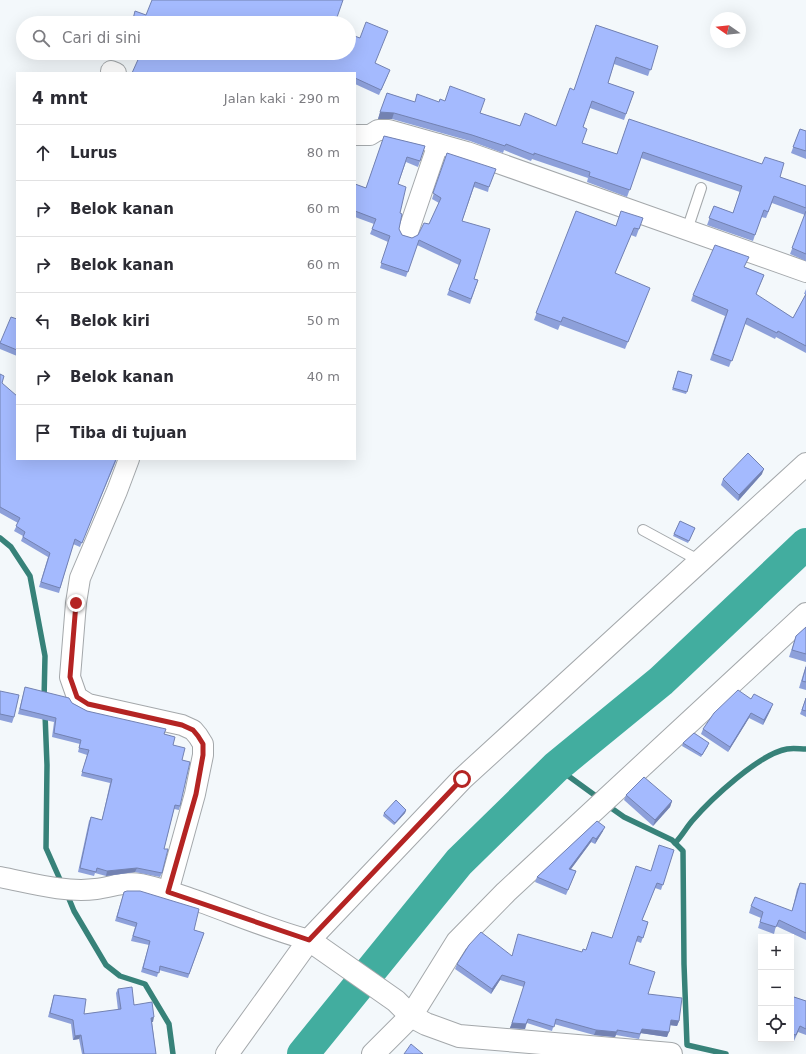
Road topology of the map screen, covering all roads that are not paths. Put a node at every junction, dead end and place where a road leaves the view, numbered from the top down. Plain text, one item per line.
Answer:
1 (356, 135) edge
2 (438, 144) junction
3 (702, 188) dead end
4 (687, 230) junction
5 (408, 232) dead end
6 (806, 272) edge
7 (129, 460) edge
8 (806, 464) edge
9 (643, 530) dead end
10 (700, 561) junction
11 (806, 614) edge
12 (0, 877) edge
13 (168, 892) junction
14 (315, 944) junction
15 (403, 1008) junction
16 (228, 1054) edge
17 (373, 1054) edge
18 (671, 1054) edge

1 - 2 street
2 - 4 street
2 - 5 street
3 - 4 lane
4 - 6 street
7 - 13 street
8 - 10 street
9 - 10 lane
10 - 14 street
11 - 15 street
12 - 13 street
13 - 14 street
14 - 15 street
14 - 16 street
15 - 17 street
15 - 18 street

